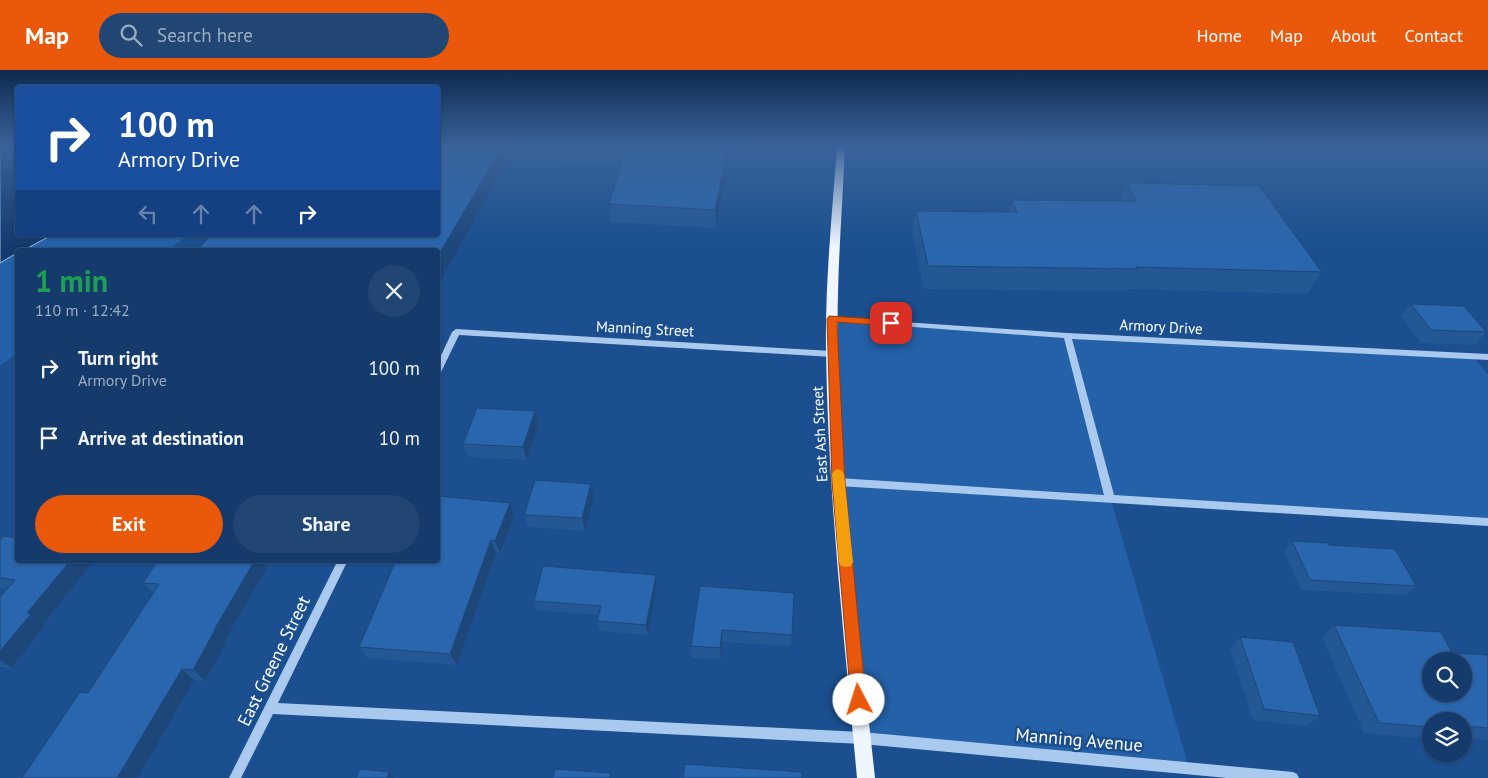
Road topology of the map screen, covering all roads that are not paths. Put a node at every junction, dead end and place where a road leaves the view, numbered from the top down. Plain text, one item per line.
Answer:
1 (839, 180) edge
2 (832, 319) junction
3 (456, 332) joint
4 (1067, 336) junction
5 (832, 354) junction
6 (1488, 357) edge
7 (440, 366) edge
8 (838, 482) junction
9 (1110, 499) junction
10 (1488, 522) edge
11 (342, 563) edge
12 (270, 708) junction
13 (862, 738) junction
14 (235, 778) edge
15 (866, 778) edge
16 (1293, 778) edge

1 - 2 main road, East Ash Street
2 - 4 street, Armory Drive
2 - 5 main road, East Ash Street
3 - 5 street, Manning Street
3 - 7 street
4 - 6 street, Armory Drive
4 - 9 street
5 - 8 main road, East Ash Street
8 - 9 street
8 - 13 main road, East Ash Street
9 - 10 street
11 - 12 street, East Greene Street
12 - 13 street, Manning Avenue
12 - 14 street, East Greene Street
13 - 15 main road, East Ash Street
13 - 16 street, Manning Avenue

